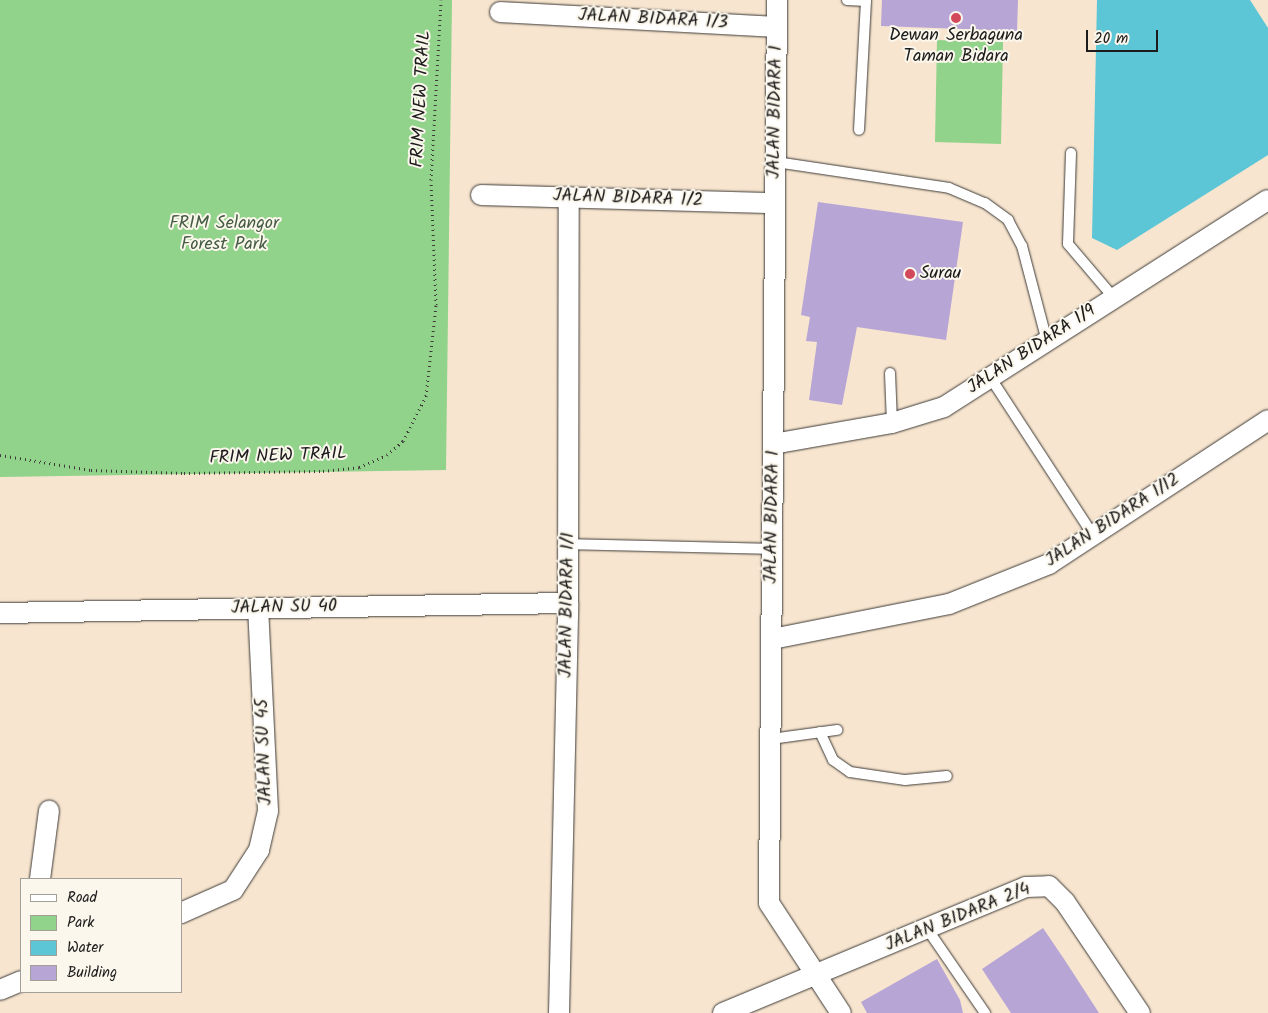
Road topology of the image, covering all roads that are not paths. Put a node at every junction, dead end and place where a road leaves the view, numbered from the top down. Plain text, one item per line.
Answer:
1 (777, 0) edge
2 (847, 0) edge
3 (500, 12) dead end
4 (777, 27) junction
5 (859, 130) dead end
6 (1071, 153) dead end
7 (776, 162) junction
8 (481, 195) dead end
9 (569, 197) junction
10 (1268, 200) edge
11 (775, 204) junction
12 (1114, 298) junction
13 (1047, 341) junction
14 (890, 373) dead end
15 (990, 377) junction
16 (1268, 420) edge
17 (892, 423) junction
18 (773, 444) junction
19 (1093, 535) junction
20 (568, 544) junction
21 (772, 549) junction
22 (568, 603) junction
23 (258, 608) junction
24 (0, 613) edge
25 (772, 639) junction
26 (837, 730) dead end
27 (820, 732) junction
28 (771, 739) junction
29 (948, 776) dead end
30 (49, 811) dead end
31 (40, 878) edge
32 (182, 913) edge
33 (928, 930) junction
34 (816, 975) junction
35 (20, 981) edge
36 (0, 990) edge
37 (559, 1013) edge
38 (723, 1013) edge
39 (841, 1013) edge
40 (985, 1013) edge
41 (1140, 1013) edge

1 - 4 street, JALAN BIDARA 1
2 - 5 lane
3 - 4 street, JALAN BIDARA 1/3
4 - 7 street, JALAN BIDARA 1
6 - 12 lane
7 - 11 street, JALAN BIDARA 1
7 - 13 lane
8 - 9 street, JALAN BIDARA 1/2
9 - 11 street, JALAN BIDARA 1/2
9 - 20 street, JALAN BIDARA 1/1
10 - 12 street, JALAN BIDARA 1/9
11 - 18 street, JALAN BIDARA 1
12 - 13 street, JALAN BIDARA 1/9
13 - 15 street, JALAN BIDARA 1/9
14 - 17 lane
15 - 17 street, JALAN BIDARA 1/9
15 - 19 lane
16 - 19 street, JALAN BIDARA 1/12
17 - 18 street, JALAN BIDARA 1/9
18 - 21 street, JALAN BIDARA 1
19 - 25 street, JALAN BIDARA 1/12
20 - 21 lane
20 - 22 street, JALAN BIDARA 1/1
21 - 25 street, JALAN BIDARA 1
22 - 23 street, JALAN SU 40
22 - 37 street, JALAN BIDARA 1/1
23 - 24 street, JALAN SU 40
23 - 32 street, JALAN SU 45
25 - 28 street, JALAN BIDARA 1
26 - 27 lane
27 - 28 lane
27 - 29 lane
28 - 34 street, JALAN BIDARA 1
30 - 31 street
33 - 34 street, JALAN BIDARA 2/4
33 - 40 lane
33 - 41 street, JALAN BIDARA 2/4
34 - 38 street, JALAN BIDARA 2/4
34 - 39 street, JALAN BIDARA 1
35 - 36 street

